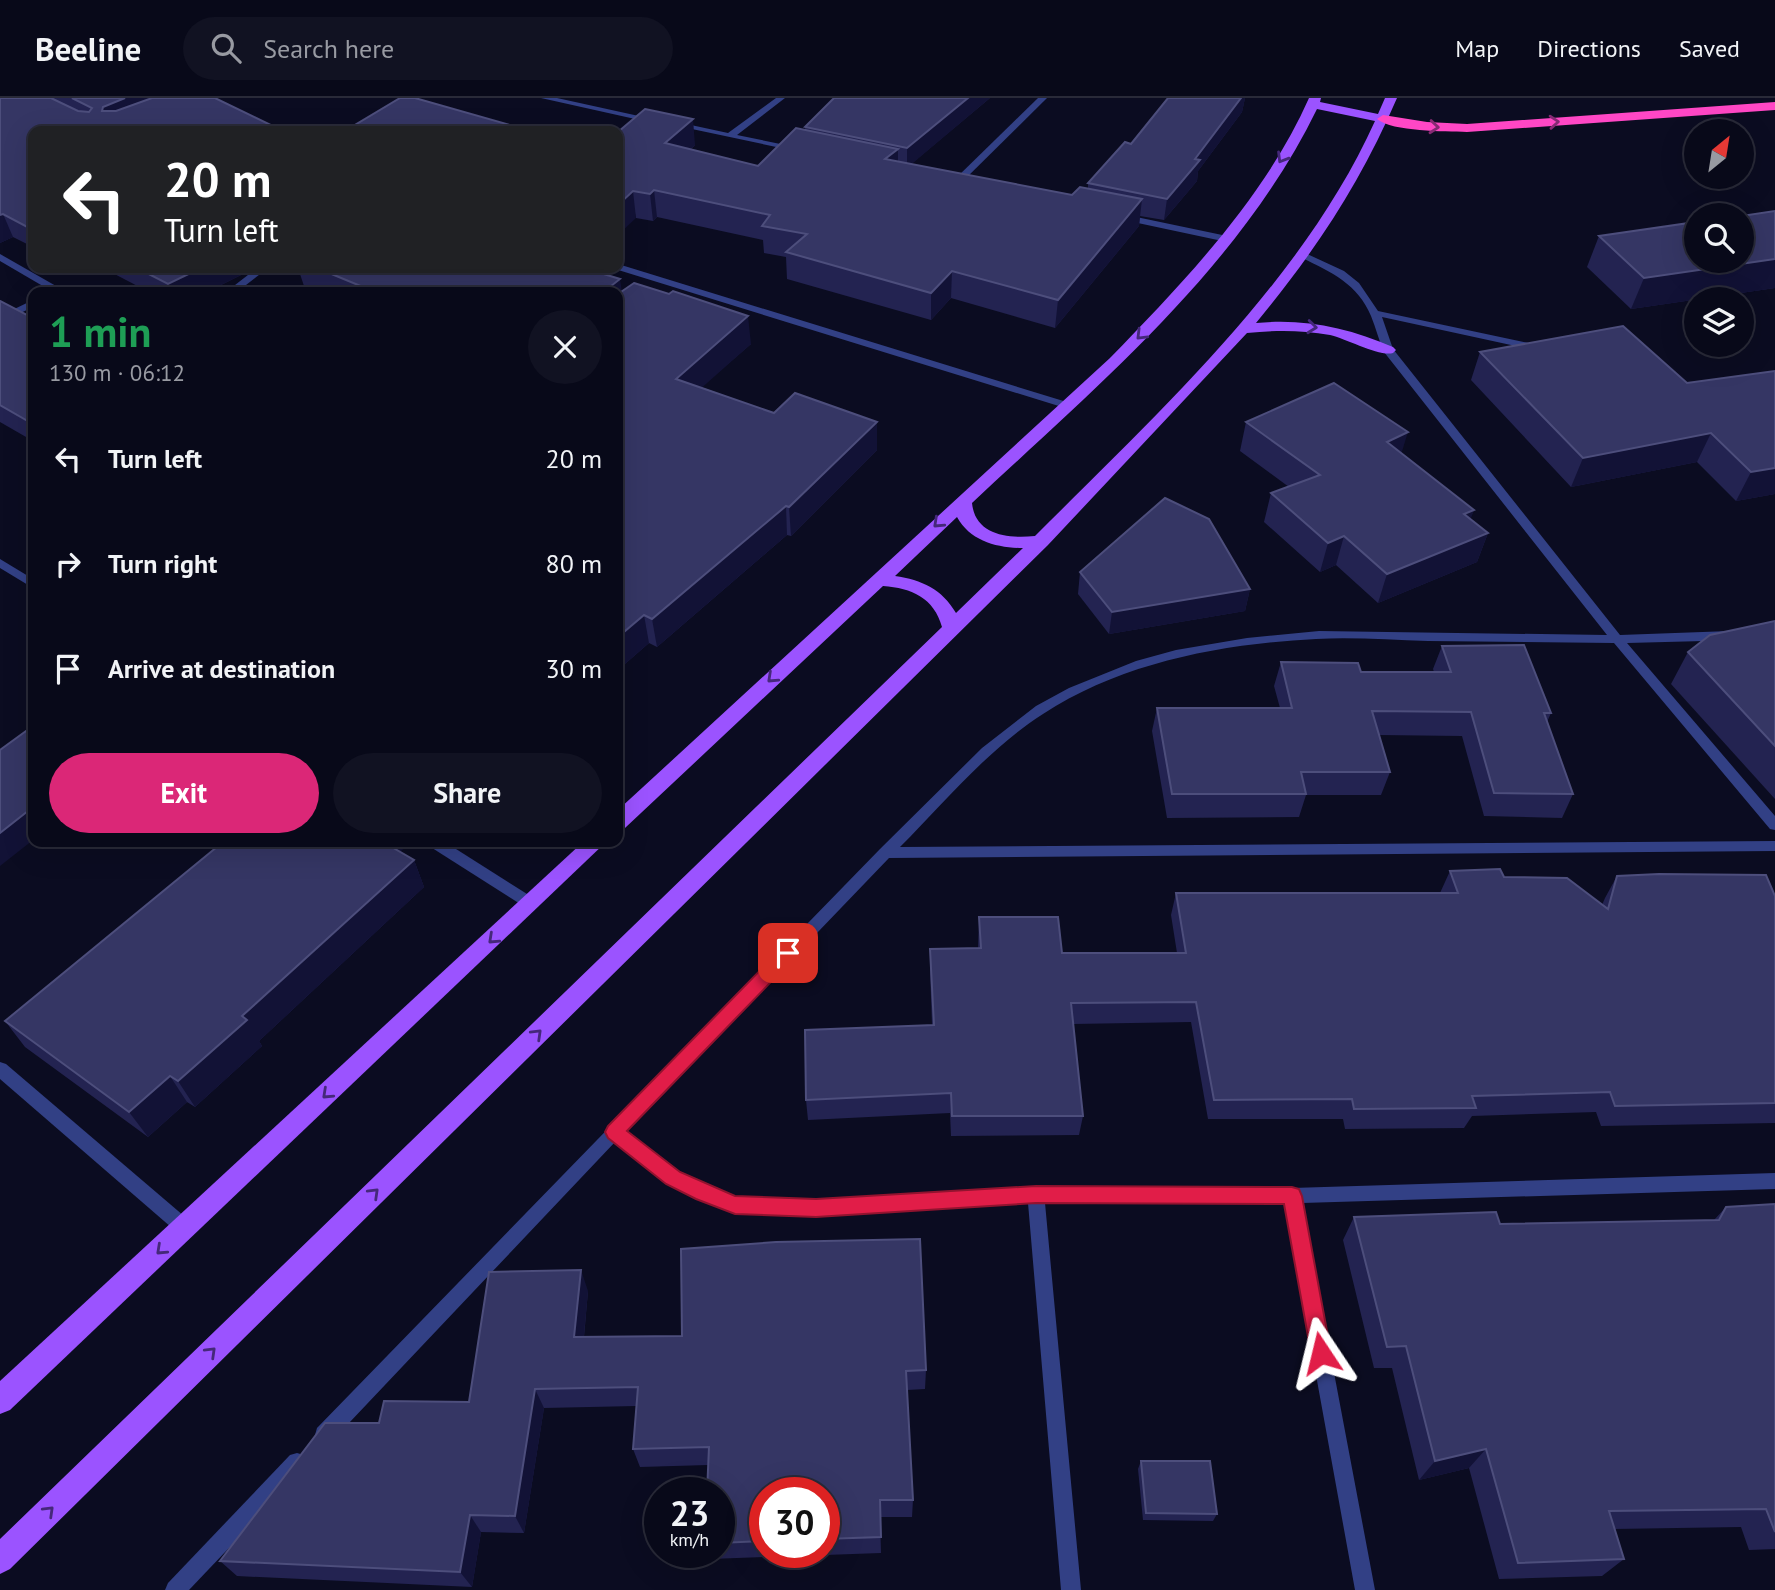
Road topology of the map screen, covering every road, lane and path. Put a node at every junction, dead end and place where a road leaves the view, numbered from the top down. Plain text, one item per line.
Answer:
1 (545, 98) edge
2 (781, 98) edge
3 (1044, 98) edge
4 (1391, 98) edge
5 (1314, 101) edge
6 (1775, 106) edge
7 (1383, 119) junction
8 (730, 136) junction
9 (809, 153) edge
10 (942, 180) edge
11 (956, 183) junction
12 (969, 186) edge
13 (1105, 214) edge
14 (1227, 239) junction
15 (1305, 256) junction
16 (0, 257) edge
17 (623, 269) edge
18 (256, 273) edge
19 (666, 282) junction
20 (49, 287) edge
21 (238, 287) edge
22 (656, 289) edge
23 (28, 306) edge
24 (1375, 313) junction
25 (0, 320) edge
26 (1244, 329) junction
27 (1544, 349) edge
28 (1388, 350) junction
29 (1066, 405) junction
30 (964, 500) junction
31 (1042, 541) junction
32 (0, 563) edge
33 (878, 580) junction
34 (28, 581) edge
35 (952, 628) junction
36 (1740, 632) edge
37 (1616, 639) junction
38 (623, 817) edge
39 (1775, 825) edge
40 (1775, 846) edge
41 (442, 847) edge
42 (591, 847) edge
43 (885, 853) junction
44 (530, 903) junction
45 (0, 1069) edge
46 (614, 1132) junction
47 (1775, 1181) edge
48 (1036, 1195) junction
49 (1292, 1196) junction
50 (185, 1228) junction
51 (0, 1400) edge
52 (0, 1559) edge
53 (175, 1590) edge
54 (1072, 1590) edge
55 (1365, 1590) edge

1 - 8 street
2 - 8 street
3 - 11 street
4 - 7 main road
5 - 7 main road
5 -> 14 main road
7 -> 6 highway
7 - 15 main road
8 - 9 street
10 - 11 street
11 - 12 street
13 - 14 street
14 -> 29 main road
15 - 24 street
15 - 26 main road
16 - 20 street
17 - 19 street
18 - 21 street
19 - 22 street
19 - 29 street
23 - 25 street
24 - 27 street
24 - 28 street
26 -> 28 main road
26 - 31 main road
28 - 37 street
29 - 30 main road
30 - 31 main road
30 -> 33 main road
31 - 35 main road
32 - 34 street
33 - 35 main road
33 -> 38 main road
52 -> 35 main road
36 - 37 street
37 - 39 street
37 - 43 street
40 - 43 street
41 - 44 street
42 - 44 main road
43 - 46 street
44 -> 50 main road
45 - 50 street
46 - 48 street
46 - 53 street
47 - 49 street
48 - 49 street
48 - 54 street
49 - 55 street
50 -> 51 main road

